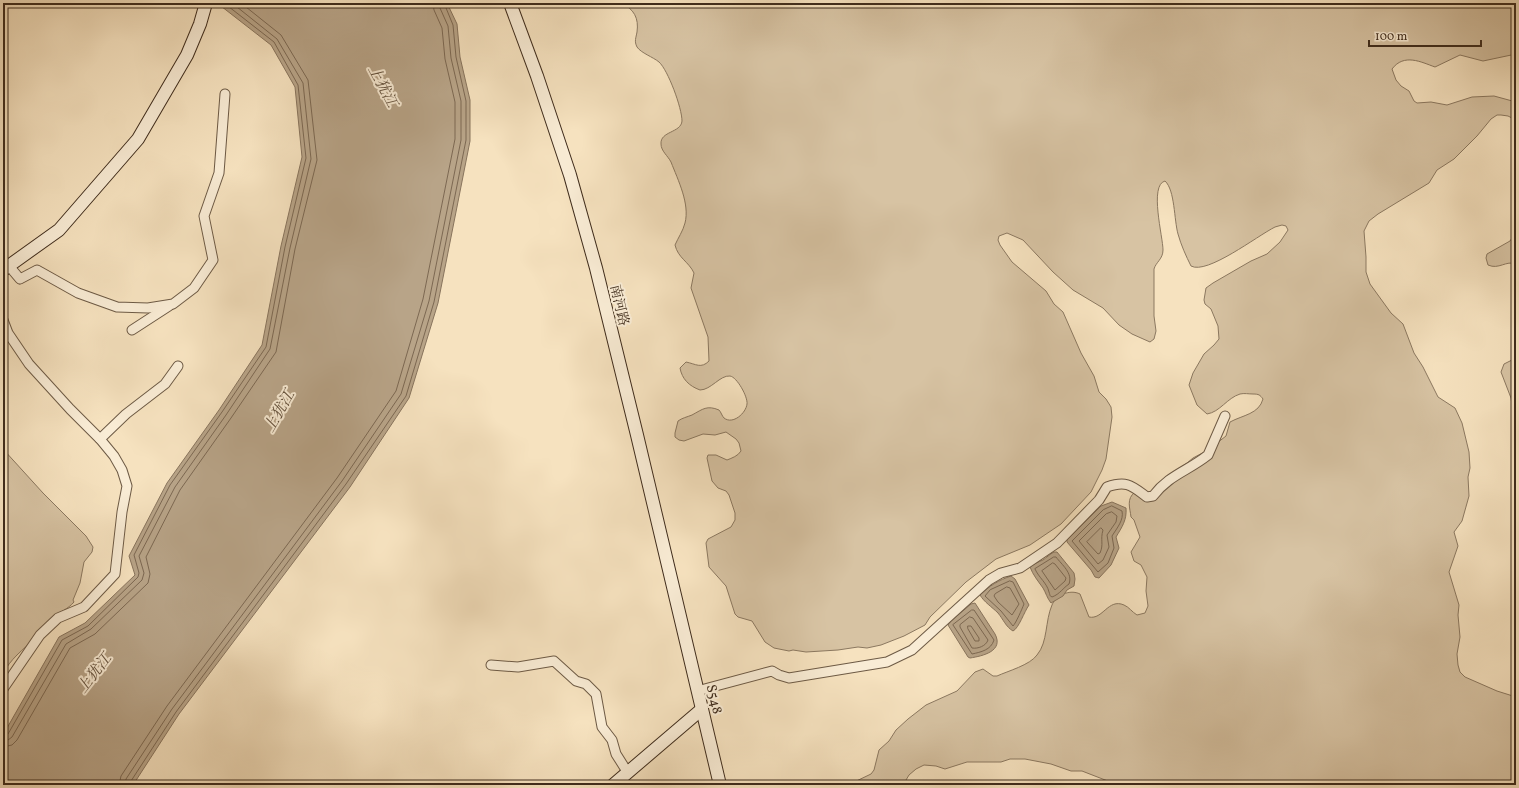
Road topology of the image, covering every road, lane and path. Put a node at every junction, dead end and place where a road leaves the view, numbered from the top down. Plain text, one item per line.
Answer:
1 (206, 3) edge
2 (510, 3) edge
3 (225, 94) dead end
4 (6, 268) edge
5 (173, 304) junction
6 (3, 320) edge
7 (132, 330) dead end
8 (178, 366) dead end
9 (1225, 416) dead end
10 (100, 439) junction
11 (680, 621) joint
12 (491, 665) dead end
13 (3, 689) edge
14 (697, 691) junction
15 (702, 709) junction
16 (628, 773) junction
17 (613, 785) edge
18 (720, 785) edge

1 - 4 street
2 - 11 street, 南河路
3 - 5 street
4 - 5 street
5 - 7 street
6 - 10 street
8 - 10 street
9 - 14 street
10 - 13 street
11 - 14 street, S548
12 - 16 street
14 - 15 street, S548
15 - 16 street
15 - 18 street, S548
16 - 17 street

